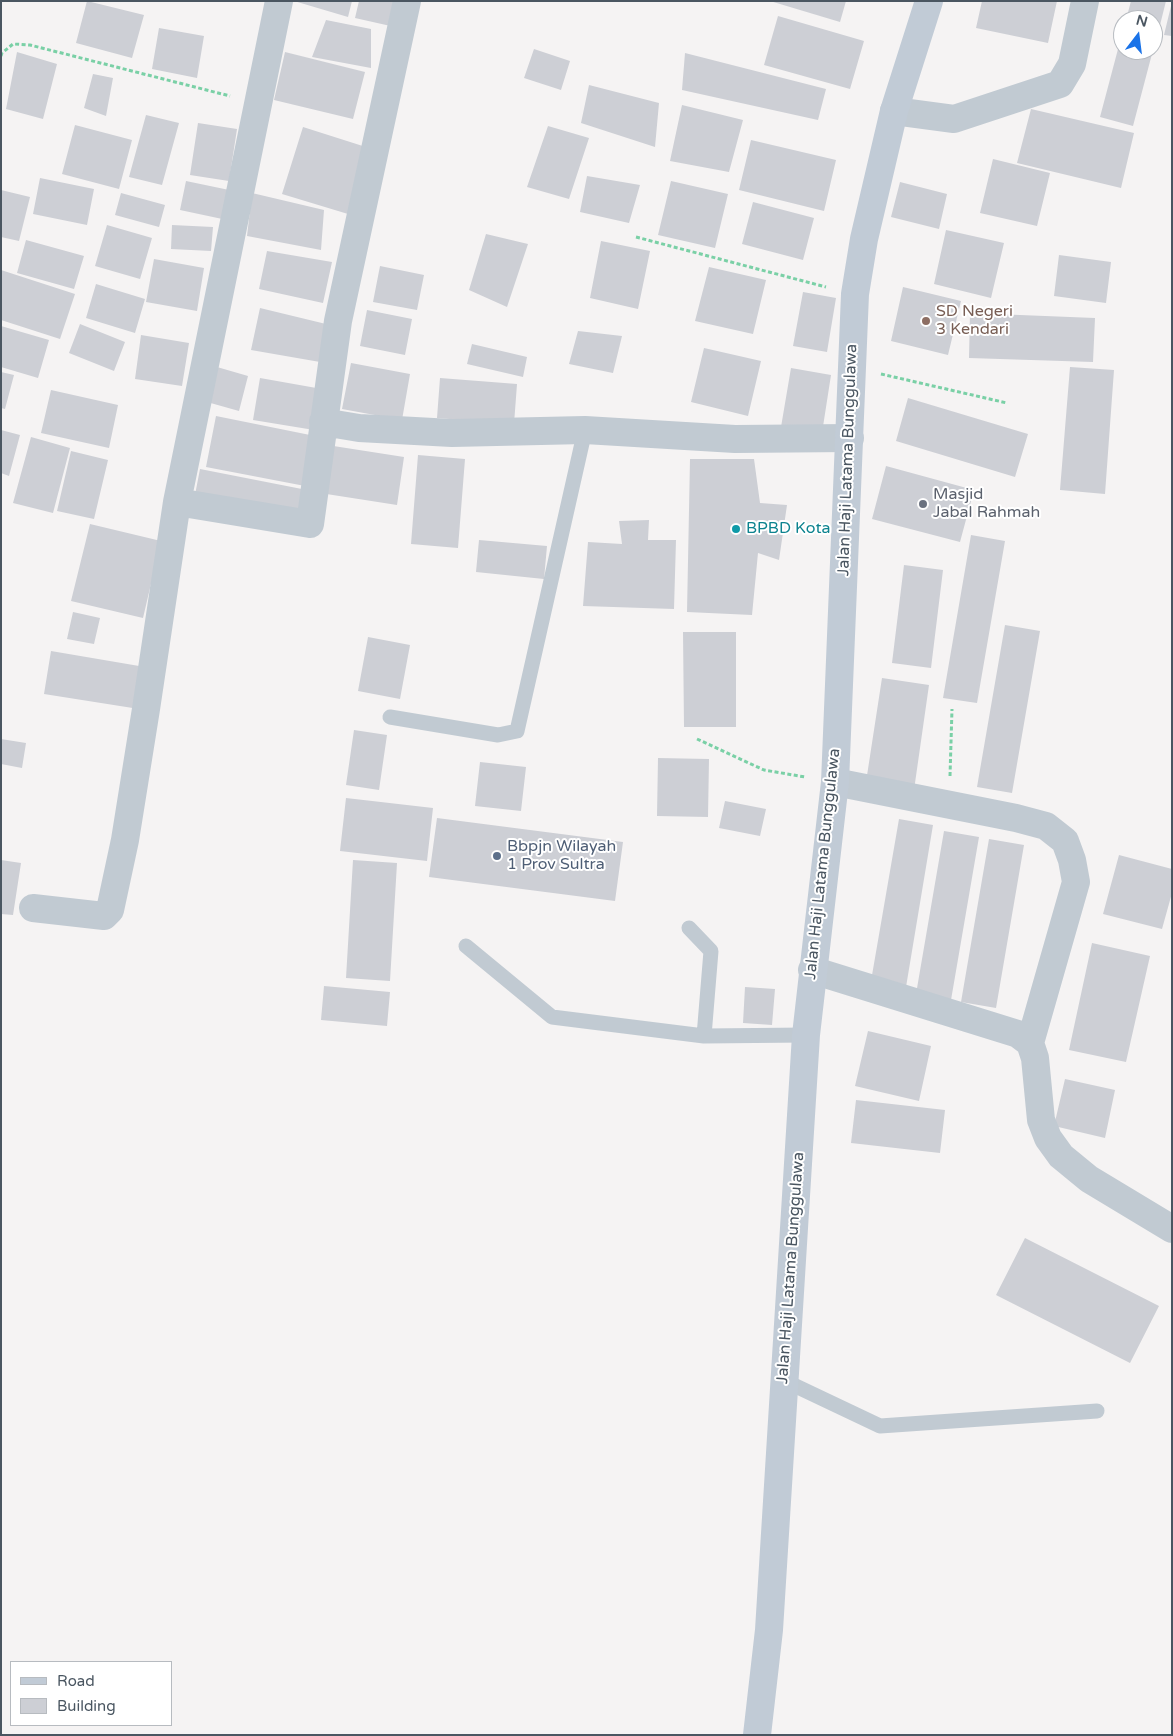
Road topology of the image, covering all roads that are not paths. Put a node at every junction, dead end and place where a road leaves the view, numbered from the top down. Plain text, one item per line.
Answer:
1 (279, 1) edge
2 (407, 1) edge
3 (929, 1) edge
4 (1086, 1) edge
5 (894, 111) junction
6 (323, 422) junction
7 (585, 430) junction
8 (850, 438) junction
9 (177, 502) junction
10 (390, 718) dead end
11 (835, 782) junction
12 (33, 908) dead end
13 (689, 928) dead end
14 (466, 946) dead end
15 (812, 970) junction
16 (806, 1035) junction
17 (704, 1036) junction
18 (1030, 1043) junction
19 (1172, 1229) edge
20 (784, 1380) junction
21 (1097, 1410) dead end
22 (757, 1735) edge

1 - 9 street
2 - 6 street
3 - 5 main road, Jalan Haji Latama Bunggulawa
4 - 5 street
5 - 8 main road, Jalan Haji Latama Bunggulawa
6 - 7 street
6 - 9 street
7 - 8 street
7 - 10 lane
8 - 11 main road, Jalan Haji Latama Bunggulawa
9 - 12 street
11 - 15 main road, Jalan Haji Latama Bunggulawa
11 - 18 street
13 - 17 lane
14 - 17 lane
15 - 16 main road, Jalan Haji Latama Bunggulawa
15 - 18 street
16 - 17 lane
16 - 20 main road, Jalan Haji Latama Bunggulawa
18 - 19 street
20 - 21 lane
20 - 22 main road, Jalan Haji Latama Bunggulawa

